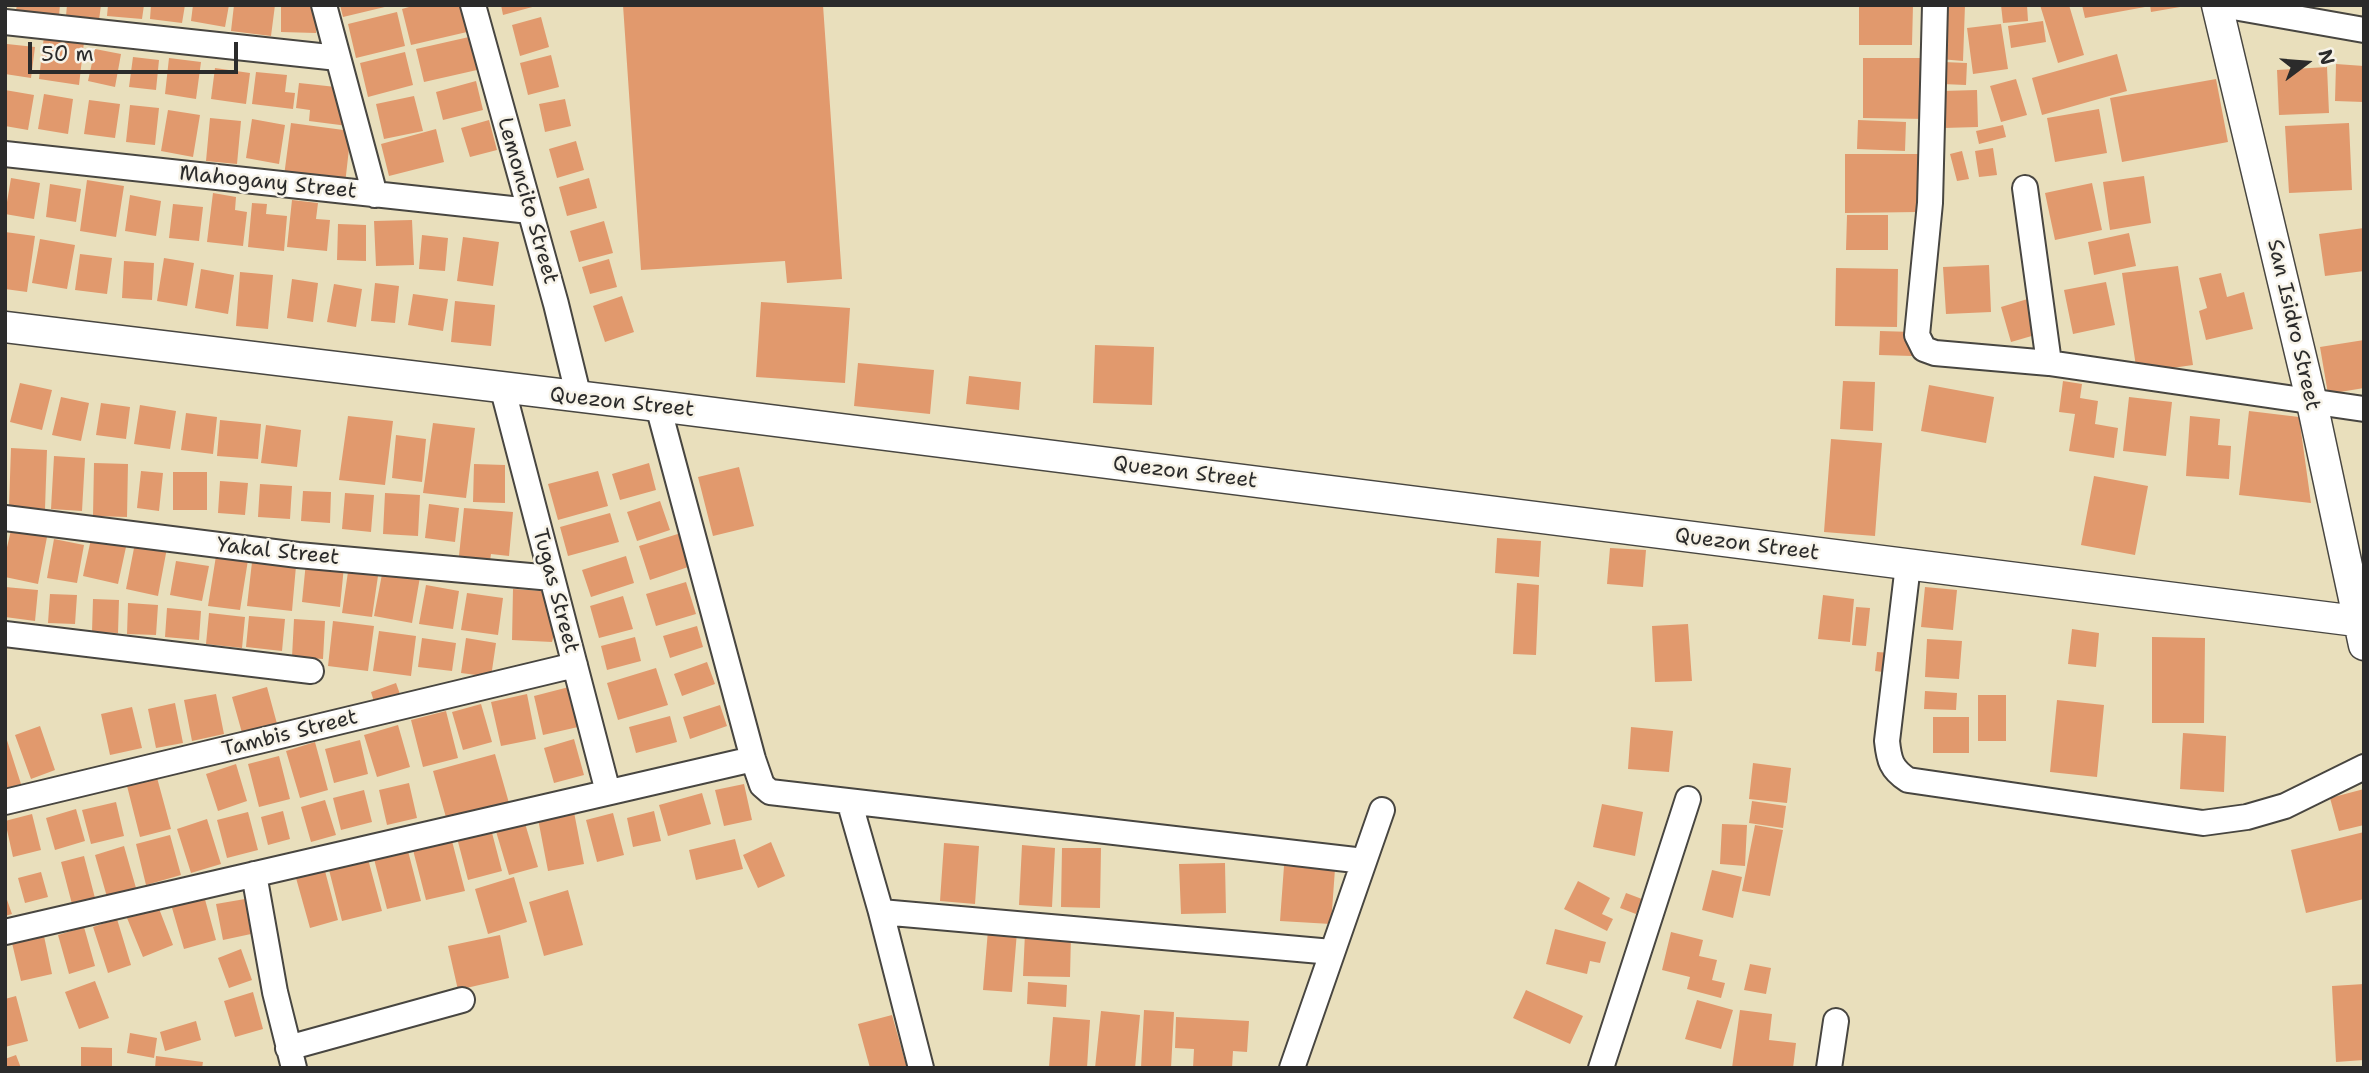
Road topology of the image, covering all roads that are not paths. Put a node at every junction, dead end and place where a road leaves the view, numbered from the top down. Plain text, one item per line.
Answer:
1 (324, 5) edge
2 (473, 5) edge
3 (1935, 5) edge
4 (2220, 5) edge
5 (5, 22) edge
6 (2364, 30) edge
7 (338, 58) junction
8 (5, 154) edge
9 (2025, 188) dead end
10 (375, 195) junction
11 (530, 211) junction
12 (5, 327) edge
13 (2049, 363) junction
14 (503, 390) junction
15 (579, 398) junction
16 (2312, 403) junction
17 (658, 406) junction
18 (2364, 409) edge
19 (5, 518) edge
20 (1908, 565) junction
21 (552, 578) junction
22 (2362, 630) edge
23 (5, 634) edge
24 (575, 665) junction
25 (311, 671) dead end
26 (753, 759) junction
27 (2364, 767) edge
28 (608, 792) junction
29 (1688, 799) dead end
30 (5, 802) edge
31 (850, 804) junction
32 (1382, 810) dead end
33 (1364, 862) junction
34 (254, 874) junction
35 (881, 912) junction
36 (5, 932) edge
37 (1332, 952) junction
38 (462, 1000) dead end
39 (1836, 1021) dead end
40 (291, 1058) edge
41 (920, 1068) edge
42 (1292, 1068) edge
43 (1601, 1068) edge
44 (1829, 1068) edge

1 - 7 street
2 - 11 street, Lemoncito Street
3 - 13 street
4 - 6 street
4 - 16 street, San Isidro Street
5 - 7 street
7 - 10 street
8 - 10 street, Mahogany Street
9 - 13 street
10 - 11 street, Mahogany Street
11 - 15 street, Lemoncito Street
12 - 14 street, Quezon Street
13 - 16 street
14 - 15 street, Quezon Street
14 - 21 street, Tugas Street
15 - 17 street, Quezon Street
16 - 18 street
16 - 22 street, San Isidro Street
17 - 20 street, Quezon Street
17 - 26 street
19 - 21 street, Yakal Street
20 - 22 street, Quezon Street
20 - 27 street
21 - 24 street, Tugas Street
23 - 25 street
24 - 28 street, Tugas Street
24 - 30 street, Tambis Street
26 - 28 street
26 - 31 street
28 - 34 street
29 - 43 street
31 - 33 street
31 - 35 street
32 - 33 street
33 - 37 street
34 - 36 street
34 - 40 street
35 - 37 street
35 - 41 street
37 - 42 street
38 - 40 street
39 - 44 street

